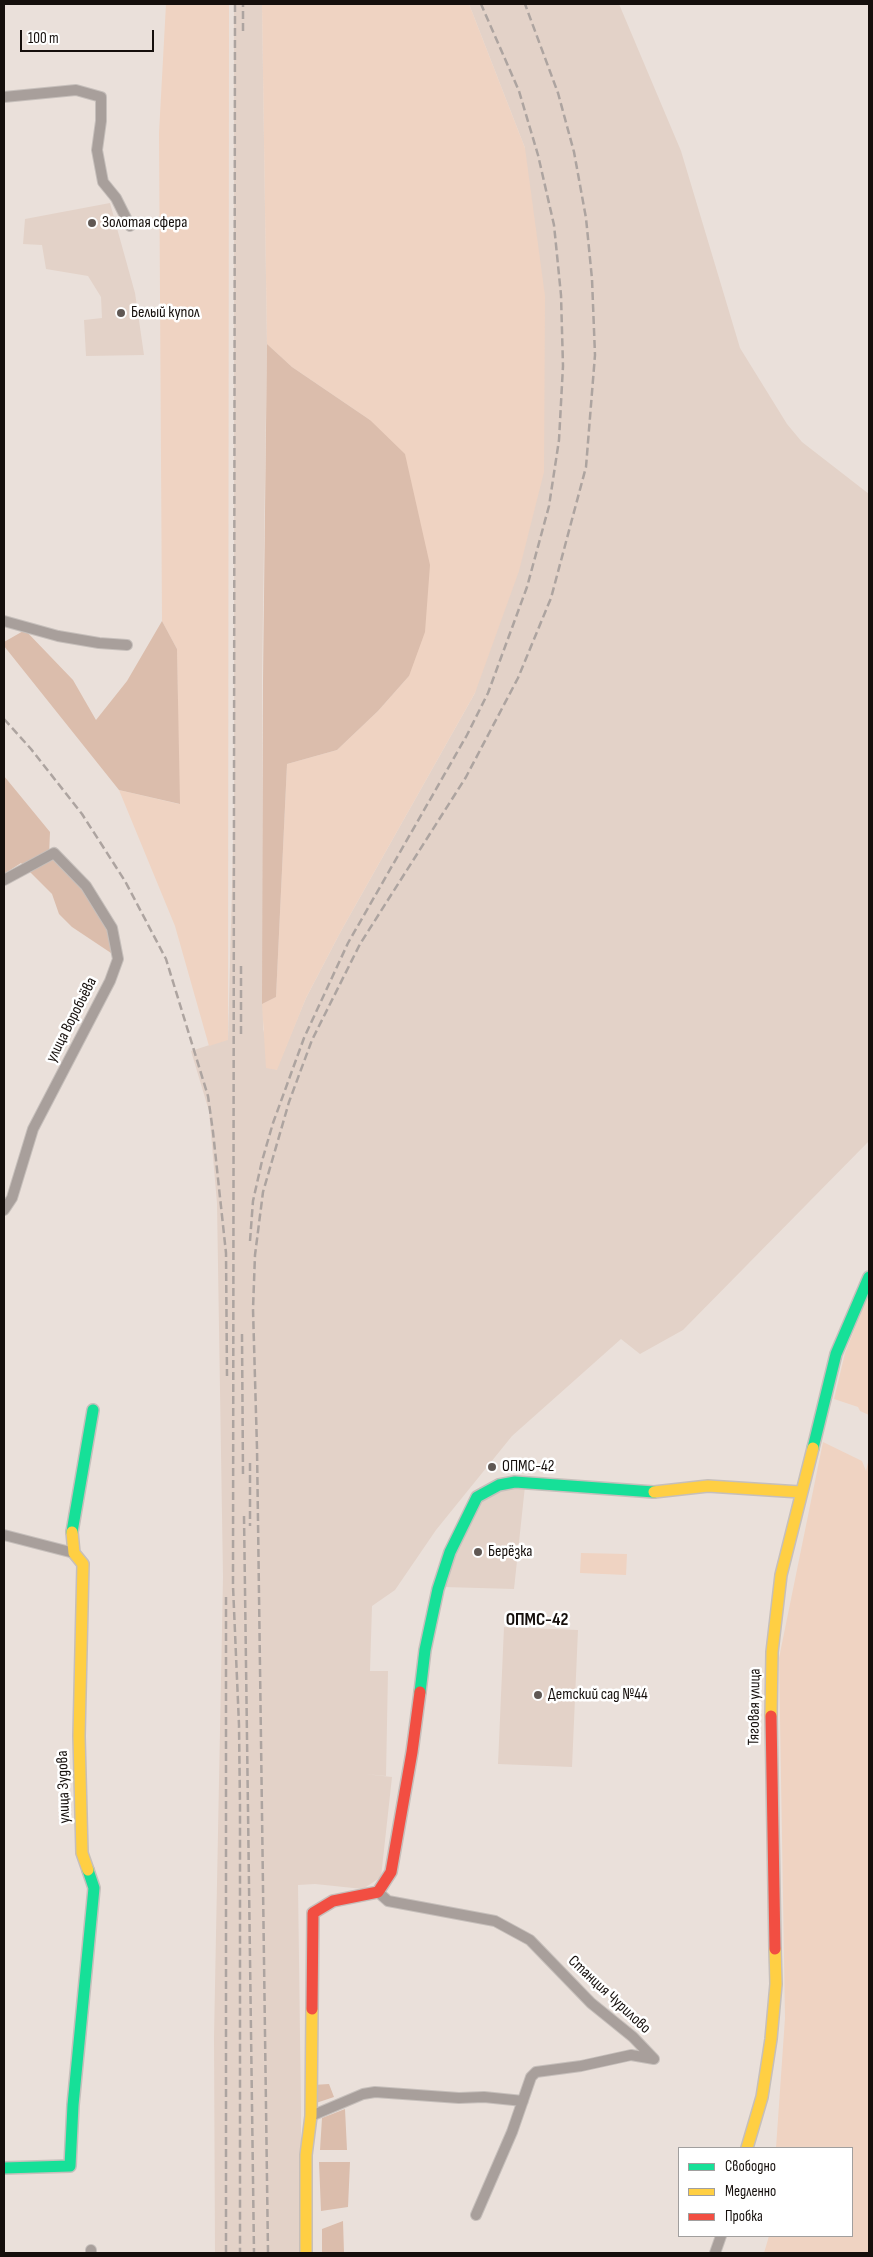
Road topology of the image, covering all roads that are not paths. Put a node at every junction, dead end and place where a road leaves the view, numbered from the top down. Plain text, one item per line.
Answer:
1 (4, 97) edge
2 (130, 226) dead end
3 (4, 621) edge
4 (127, 645) dead end
5 (4, 880) edge
6 (4, 1210) edge
7 (869, 1276) edge
8 (94, 1410) dead end
9 (800, 1492) junction
10 (4, 1534) edge
11 (74, 1553) junction
12 (378, 1892) junction
13 (523, 2101) junction
14 (311, 2116) junction
15 (747, 2147) edge
16 (4, 2168) edge
17 (476, 2215) dead end
18 (721, 2237) edge
19 (306, 2253) edge
20 (716, 2253) edge

1 - 2 street
3 - 4 street
5 - 6 street, улица Воробьёва
7 - 9 street, Тяговая улица
8 - 11 street, улица Зудова
9 - 12 street
9 - 15 street, Тяговая улица
10 - 11 street
11 - 16 street, улица Зудова
12 - 13 street, Станция Чурилово
12 - 14 street
13 - 14 street
13 - 17 street, Станция Чурилово
14 - 19 street
18 - 20 street

